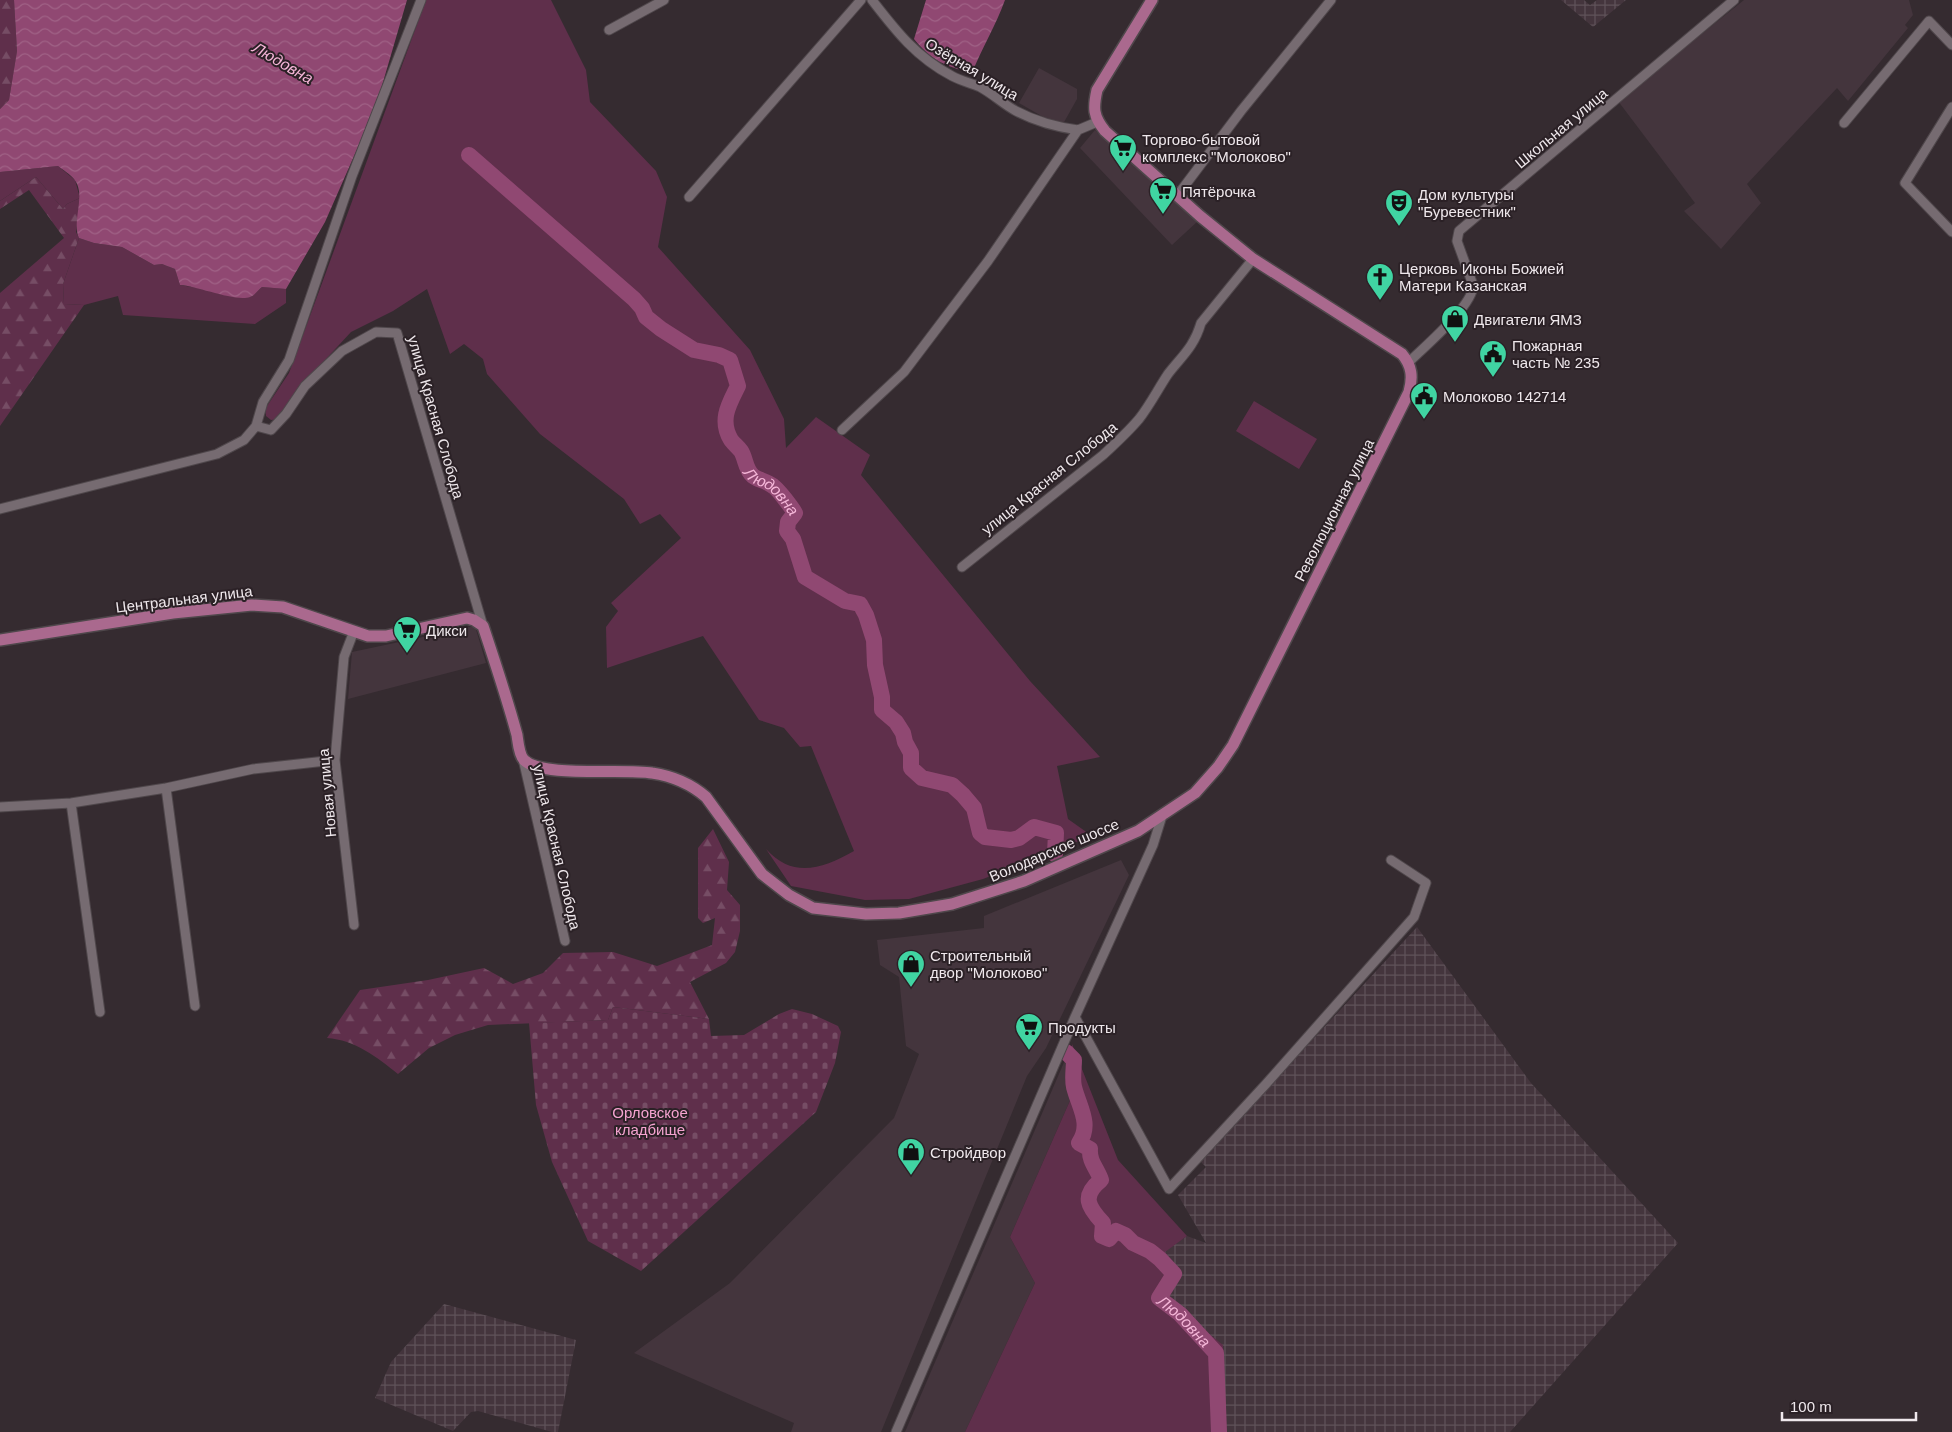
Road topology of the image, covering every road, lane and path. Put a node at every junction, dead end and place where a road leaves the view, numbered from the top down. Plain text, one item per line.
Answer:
1 (421, 0) edge
2 (664, 0) edge
3 (861, 0) edge
4 (872, 0) edge
5 (1152, 0) edge
6 (1331, 0) edge
7 (1734, 0) edge
8 (609, 30) dead end
9 (1952, 45) edge
10 (1952, 107) edge
11 (1097, 122) junction
12 (1844, 122) dead end
13 (1078, 130) junction
14 (1177, 196) junction
15 (689, 197) dead end
16 (1952, 232) edge
17 (1253, 260) junction
18 (1408, 362) junction
19 (256, 426) junction
20 (842, 430) dead end
21 (0, 509) edge
22 (962, 567) dead end
23 (483, 626) junction
24 (354, 631) junction
25 (0, 640) edge
26 (523, 758) junction
27 (335, 760) junction
28 (166, 788) junction
29 (71, 802) junction
30 (0, 807) edge
31 (1162, 816) junction
32 (1391, 860) dead end
33 (354, 925) dead end
34 (565, 941) dead end
35 (195, 1006) dead end
36 (100, 1012) dead end
37 (1075, 1017) junction
38 (896, 1432) edge

1 - 19 street
2 - 8 street
3 - 15 street
4 - 13 street, Озёрная улица
5 - 11 main road
6 - 14 street
7 - 18 street, Школьная улица
9 - 12 street
10 - 16 street
11 - 13 street
11 - 14 main road
13 - 20 street
14 - 17 main road
17 - 18 main road
17 - 22 street, улица Красная Слобода
18 - 31 main road, Революционная улица
19 - 21 street
19 - 23 street, улица Красная Слобода
23 - 24 main road, Центральная улица
23 - 26 main road
24 - 25 main road, Центральная улица
24 - 27 street, Новая улица
26 - 31 main road, Володарское шоссе
26 - 34 street, улица Красная Слобода
27 - 28 street
27 - 33 street, Новая улица
28 - 29 street
28 - 35 street
29 - 30 street
29 - 36 street
31 - 37 street
32 - 37 street
37 - 38 street

